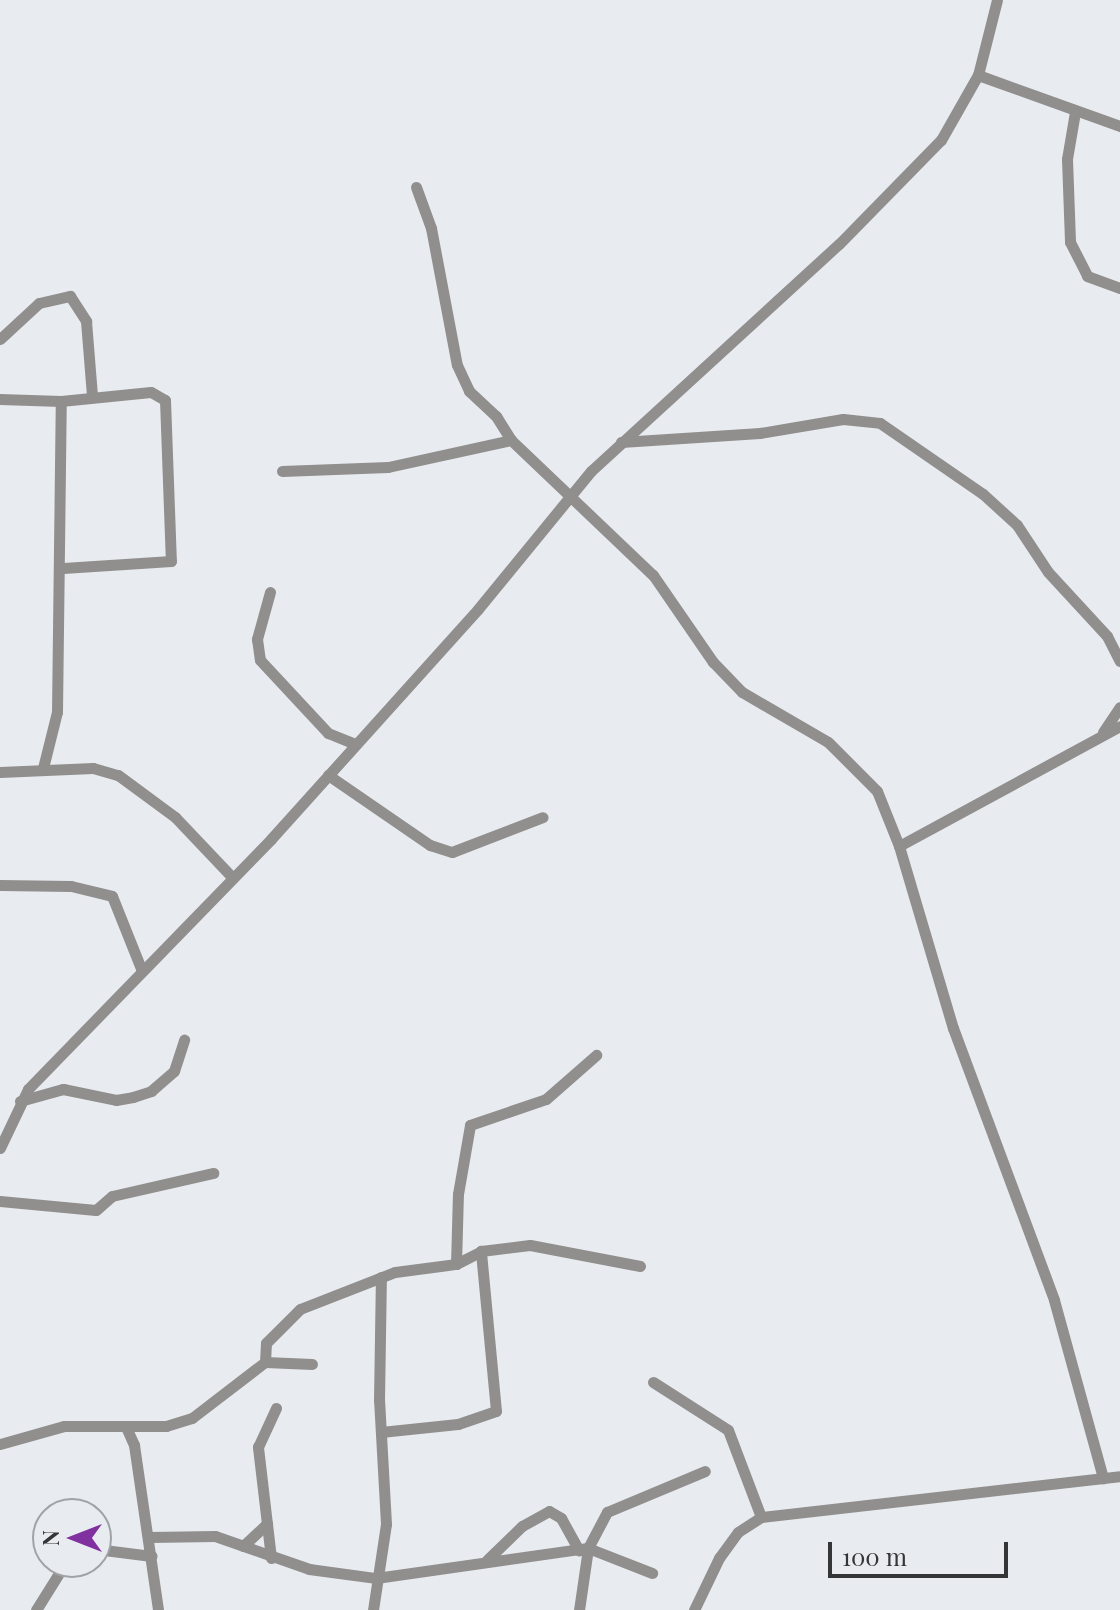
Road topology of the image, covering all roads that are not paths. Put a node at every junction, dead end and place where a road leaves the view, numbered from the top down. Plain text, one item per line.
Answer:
1 (997, 0) edge
2 (978, 75) junction
3 (1075, 112) junction
4 (1120, 126) edge
5 (416, 187) dead end
6 (1120, 288) edge
7 (0, 339) edge
8 (92, 395) junction
9 (0, 399) edge
10 (61, 401) junction
11 (511, 440) junction
12 (621, 442) junction
13 (282, 471) dead end
14 (571, 495) junction
15 (63, 568) junction
16 (270, 592) dead end
17 (1120, 661) edge
18 (1120, 707) edge
19 (1120, 726) edge
20 (1097, 738) junction
21 (355, 744) junction
22 (43, 768) junction
23 (0, 772) edge
24 (328, 775) junction
25 (543, 817) dead end
26 (899, 846) junction
27 (231, 876) junction
28 (0, 885) edge
29 (142, 971) junction
30 (184, 1040) dead end
31 (596, 1055) dead end
32 (19, 1101) junction
33 (0, 1148) edge
34 (213, 1173) dead end
35 (0, 1201) edge
36 (481, 1251) junction
37 (456, 1264) junction
38 (640, 1266) dead end
39 (381, 1277) junction
40 (265, 1362) junction
41 (312, 1364) dead end
42 (653, 1382) dead end
43 (276, 1408) dead end
44 (126, 1427) junction
45 (381, 1432) junction
46 (2, 1441) edge
47 (705, 1471) dead end
48 (1120, 1476) edge
49 (1103, 1478) junction
50 (761, 1517) junction
51 (267, 1524) junction
52 (149, 1537) junction
53 (243, 1546) junction
54 (584, 1549) junction
55 (112, 1551) edge
56 (152, 1556) junction
57 (271, 1558) junction
58 (487, 1560) junction
59 (652, 1573) dead end
60 (56, 1578) edge
61 (376, 1578) junction
62 (36, 1610) edge
63 (158, 1610) edge
64 (373, 1610) edge
65 (579, 1610) edge
66 (694, 1610) edge

1 - 2 street
2 - 3 street
2 - 12 street
3 - 4 street
3 - 6 street
5 - 11 street
7 - 8 street
8 - 10 street
8 - 15 street
9 - 10 street
10 - 15 street
11 - 13 street
11 - 14 street
12 - 14 street
12 - 17 street
14 - 21 street
14 - 26 street
15 - 22 street
16 - 21 street
18 - 20 street
19 - 20 street
20 - 26 street
21 - 24 street
22 - 23 street
22 - 27 street
24 - 25 street
24 - 27 street
26 - 49 street
27 - 29 street
28 - 29 street
29 - 32 street
30 - 32 street
31 - 37 street
32 - 33 street
34 - 35 street
36 - 37 street
36 - 38 street
36 - 45 street
37 - 39 street
39 - 40 street
39 - 45 street
40 - 41 street
40 - 44 street
42 - 50 street
43 - 51 street
44 - 46 street
44 - 52 street
45 - 61 street
47 - 54 street
48 - 49 street
49 - 50 street
50 - 66 street
51 - 53 street
51 - 57 street
52 - 53 street
52 - 56 street
53 - 57 street
54 - 58 street
54 - 58 street
54 - 59 street
54 - 65 street
55 - 56 street
56 - 63 street
57 - 61 street
58 - 61 street
60 - 62 street
61 - 64 street

